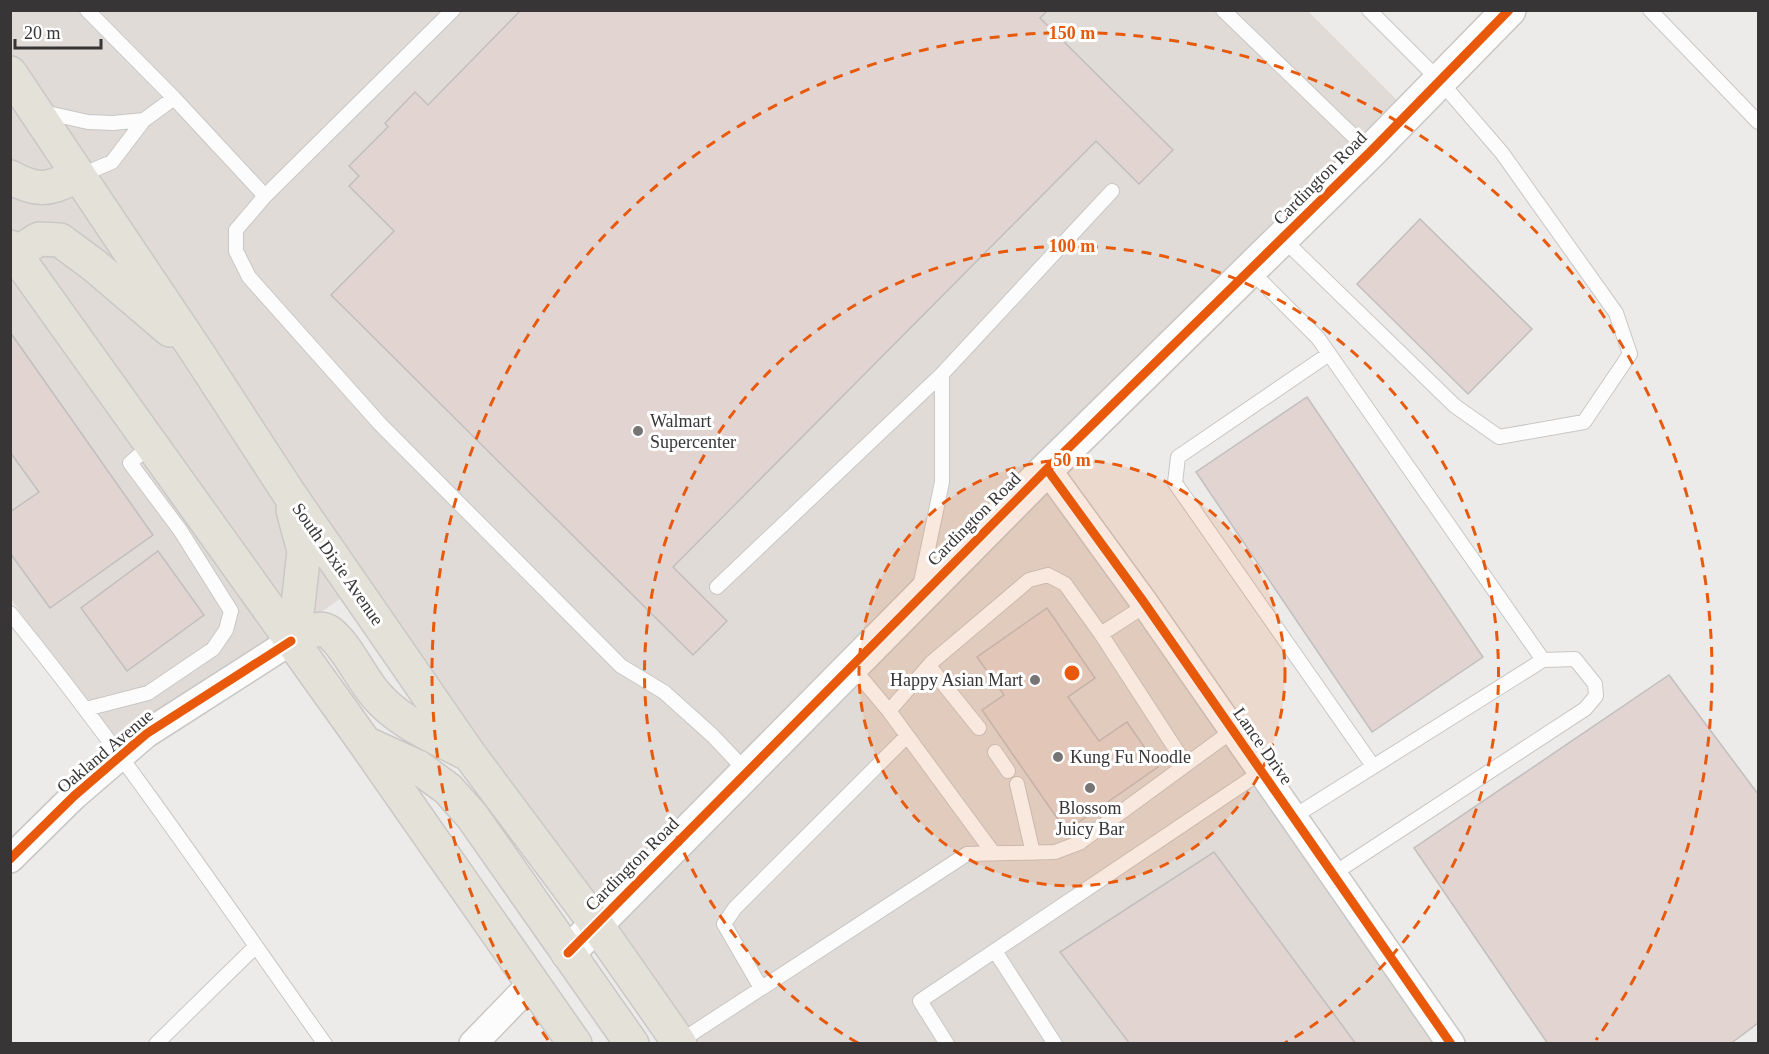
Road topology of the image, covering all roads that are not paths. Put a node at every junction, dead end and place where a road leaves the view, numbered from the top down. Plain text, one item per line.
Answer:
1 (87, 10) edge
2 (453, 10) edge
3 (1223, 10) edge
4 (1369, 10) edge
5 (1509, 10) edge
6 (1650, 10) edge
7 (10, 73) edge
8 (1440, 81) junction
9 (174, 98) junction
10 (38, 111) junction
11 (144, 120) junction
12 (1758, 122) edge
13 (1370, 152) junction
14 (79, 176) junction
15 (10, 177) edge
16 (1112, 191) dead end
17 (265, 196) junction
18 (1282, 238) junction
19 (12, 253) edge
20 (1250, 270) junction
21 (197, 352) junction
22 (1329, 354) junction
23 (942, 374) junction
24 (151, 445) junction
25 (1047, 469) junction
26 (290, 495) junction
27 (717, 588) dead end
28 (917, 601) junction
29 (1146, 605) junction
30 (10, 613) edge
31 (1101, 634) junction
32 (291, 641) junction
33 (1543, 660) junction
34 (929, 666) junction
35 (852, 667) junction
36 (86, 709) junction
37 (889, 711) junction
38 (979, 728) dead end
39 (1232, 730) junction
40 (907, 736) junction
41 (365, 743) junction
42 (995, 752) dead end
43 (469, 754) junction
44 (120, 756) junction
45 (1186, 765) junction
46 (1374, 766) junction
47 (1008, 771) dead end
48 (747, 772) junction
49 (1261, 772) junction
50 (1017, 784) dead end
51 (1293, 817) junction
52 (1033, 853) junction
53 (994, 854) junction
54 (10, 859) edge
55 (1333, 874) junction
56 (596, 924) junction
57 (256, 946) junction
58 (995, 951) junction
59 (568, 953) junction
60 (532, 983) junction
61 (761, 988) junction
62 (679, 1043) edge
63 (156, 1044) edge
64 (325, 1044) edge
65 (473, 1044) edge
66 (575, 1044) edge
67 (632, 1044) edge
68 (947, 1044) edge
69 (1055, 1044) edge
70 (1451, 1044) edge

1 - 9 lane
2 - 17 lane
3 - 13 lane
4 - 8 lane
5 - 8 street, Cardington Road
6 - 12 lane
7 - 10 main road, South Dixie Avenue
8 - 13 street, Cardington Road
8 - 18 lane
9 - 11 lane
9 - 17 lane
10 - 11 lane
10 - 14 main road, South Dixie Avenue
11 - 14 lane
13 - 18 street, Cardington Road
14 - 15 main road
14 - 21 main road, South Dixie Avenue
16 - 23 lane
17 - 48 lane
18 - 20 street, Cardington Road
19 - 21 main road
19 - 24 main road
20 - 22 lane
20 - 25 street, Cardington Road
21 - 26 main road, South Dixie Avenue
22 - 33 lane
22 - 46 lane
23 - 27 lane
23 - 28 lane
24 - 32 main road
24 - 36 lane
25 - 28 street, Cardington Road
25 - 29 street, Lance Drive
26 - 32 main road
26 - 43 main road, South Dixie Avenue
28 - 35 street, Cardington Road
29 - 31 lane
29 - 39 street, Lance Drive
30 - 36 lane
31 - 34 lane
31 - 45 lane
32 - 41 main road
32 - 43 main road
32 - 44 street, Oakland Avenue
33 - 46 lane
33 - 55 lane
34 - 37 lane
34 - 38 lane
35 - 37 lane
35 - 48 street, Cardington Road
36 - 44 lane
37 - 40 lane
39 - 45 lane
39 - 49 street, Lance Drive
40 - 53 lane
40 - 61 lane
41 - 59 main road
41 - 60 main road
42 - 47 lane
43 - 56 main road, South Dixie Avenue
44 - 54 street, Oakland Avenue
44 - 57 lane
45 - 52 lane
46 - 51 lane
48 - 56 street, Cardington Road
49 - 51 street, Lance Drive
49 - 58 lane
50 - 52 lane
51 - 55 street, Lance Drive
52 - 53 lane
53 - 61 lane
55 - 70 street, Lance Drive
56 - 59 street, Cardington Road
56 - 62 main road, South Dixie Avenue
57 - 63 lane
57 - 64 lane
58 - 68 lane
58 - 69 lane
59 - 67 main road
60 - 65 street
60 - 66 main road
61 - 62 lane

